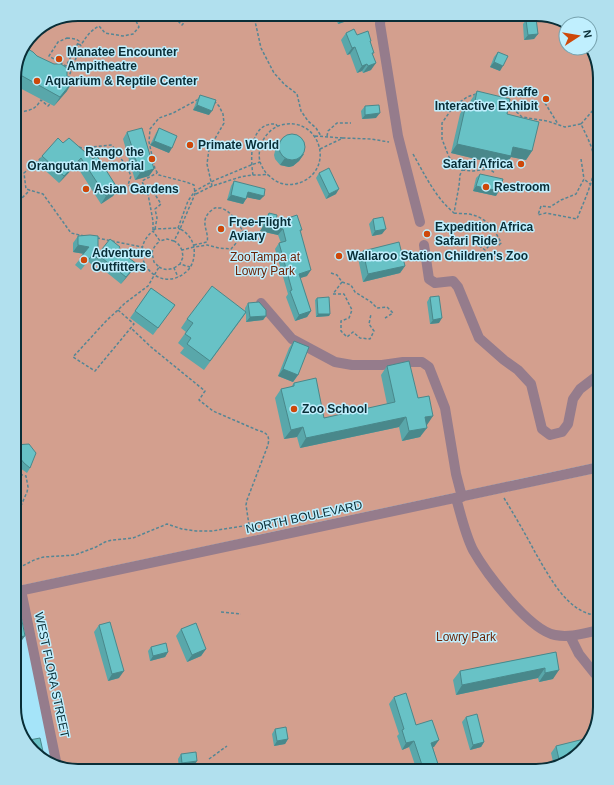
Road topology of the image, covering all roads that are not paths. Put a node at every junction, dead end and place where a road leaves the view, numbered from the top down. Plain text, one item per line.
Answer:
1 (380, 21) edge
2 (420, 222) dead end
3 (424, 245) dead end
4 (260, 303) edge
5 (593, 379) edge
6 (593, 468) edge
7 (459, 497) junction
8 (21, 590) edge
9 (21, 604) edge
10 (593, 631) edge
11 (570, 636) junction
12 (593, 672) edge
13 (56, 760) edge

1 - 2 street
3 - 5 street
4 - 7 street
6 - 7 street, NORTH BOULEVARD
7 - 8 street, NORTH BOULEVARD
7 - 11 street
9 - 13 street, WEST FLORA STREET
10 - 11 street
11 - 12 street

